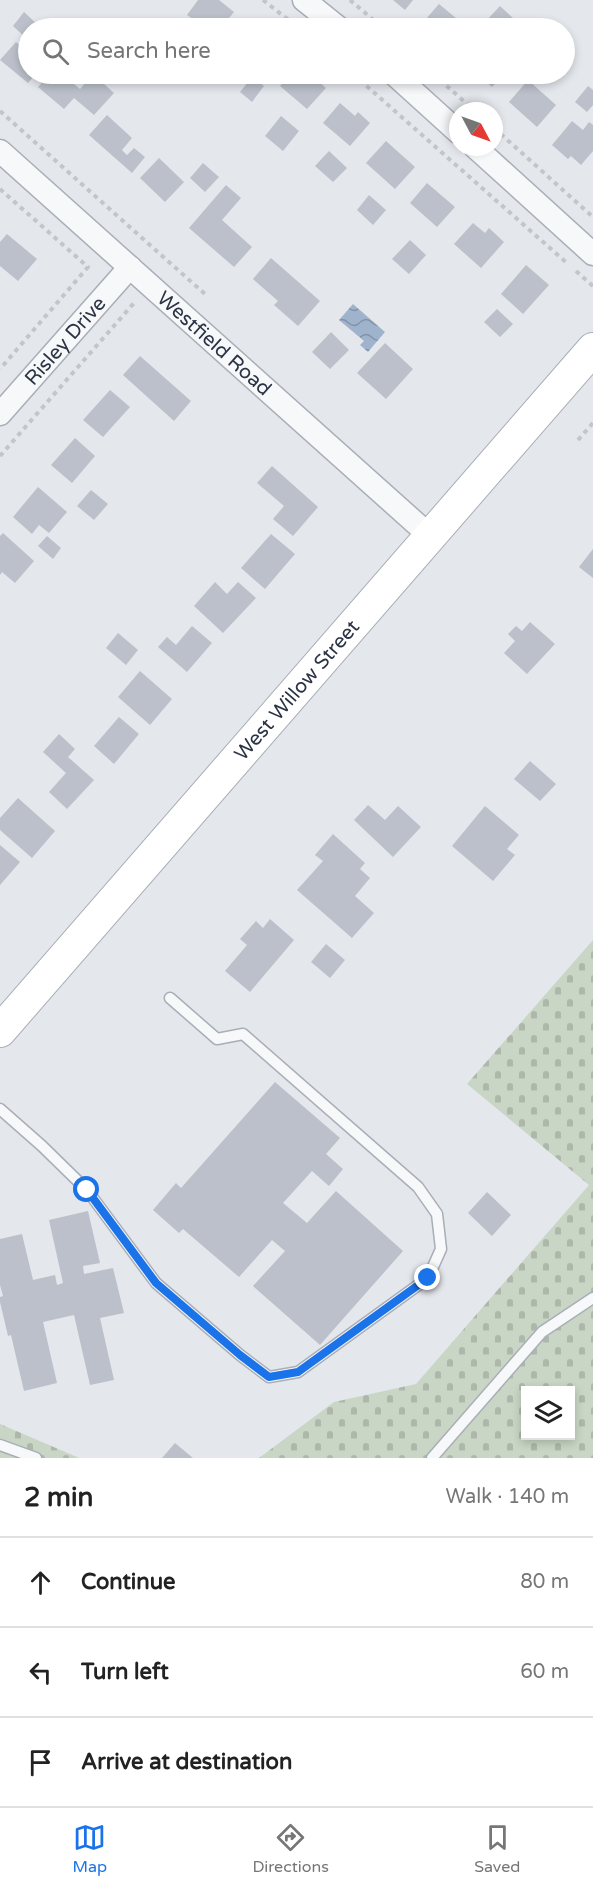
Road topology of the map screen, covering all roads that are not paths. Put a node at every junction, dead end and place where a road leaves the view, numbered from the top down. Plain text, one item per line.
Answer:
1 (304, 0) edge
2 (326, 18) edge
3 (405, 84) edge
4 (449, 124) edge
5 (0, 151) edge
6 (485, 156) edge
7 (593, 254) edge
8 (130, 267) junction
9 (593, 349) edge
10 (0, 414) edge
11 (430, 536) junction
12 (170, 998) dead end
13 (0, 1031) edge
14 (0, 1109) edge
15 (593, 1298) edge
16 (0, 1445) edge
17 (36, 1458) edge
18 (432, 1458) edge

1 - 2 street
3 - 4 street
5 - 8 street, Westfield Road
6 - 7 street
8 - 10 street, Risley Drive
8 - 11 street, Westfield Road
9 - 11 street, West Willow Street
11 - 13 street, West Willow Street
12 - 14 lane
15 - 18 lane
16 - 17 lane

